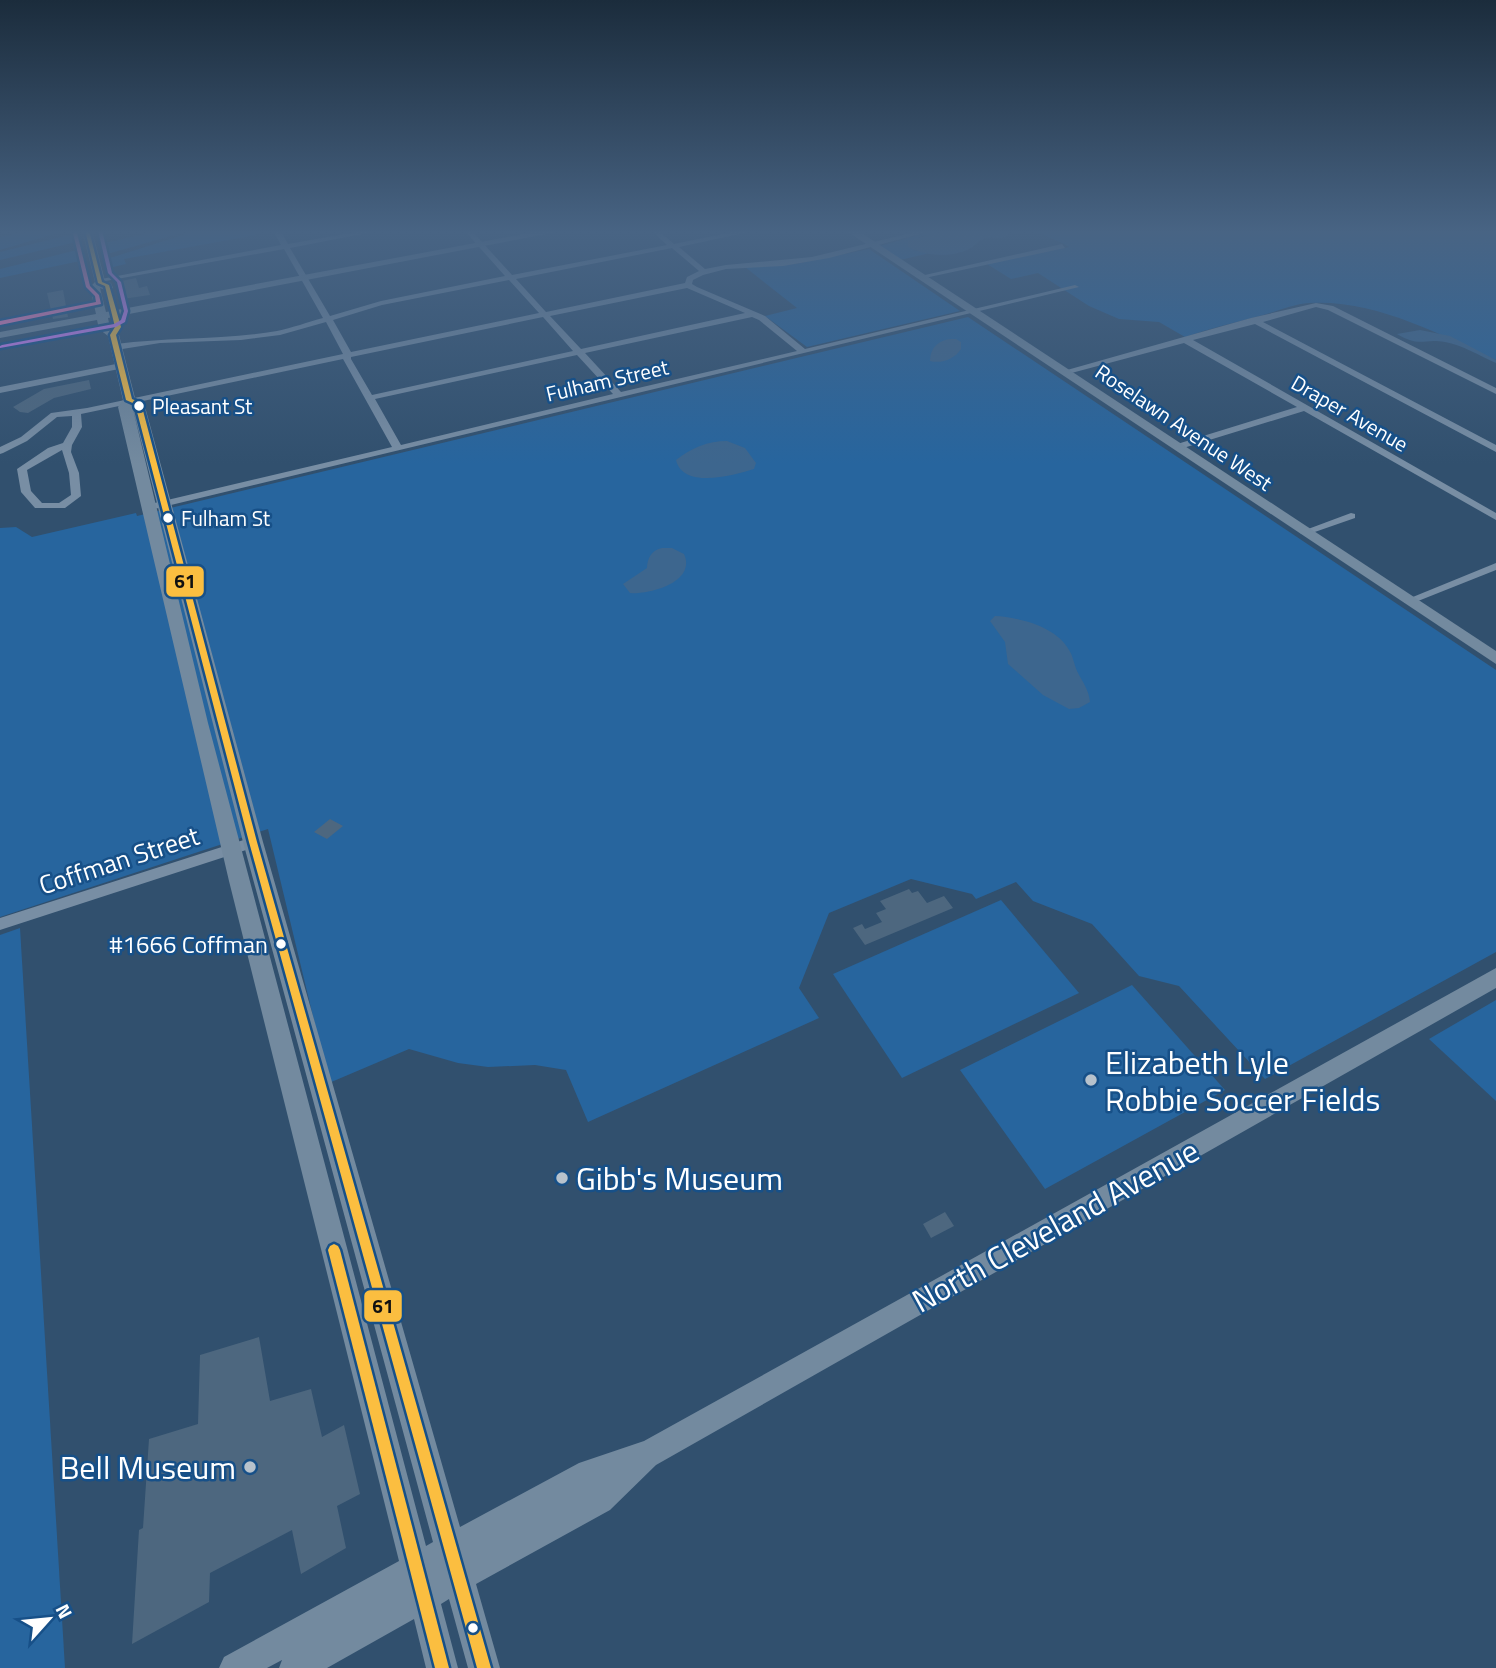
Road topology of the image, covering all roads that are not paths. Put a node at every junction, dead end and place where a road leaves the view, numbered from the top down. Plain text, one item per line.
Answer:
1 (100, 308) edge
2 (113, 308) edge
3 (142, 308) edge
4 (322, 308) edge
5 (364, 308) edge
6 (538, 308) edge
7 (575, 308) edge
8 (738, 308) edge
9 (966, 308) edge
10 (989, 308) edge
11 (1301, 308) edge
12 (1321, 308) edge
13 (972, 312) junction
14 (114, 313) junction
15 (544, 314) junction
16 (753, 314) junction
17 (102, 316) junction
18 (328, 319) junction
19 (1254, 320) junction
20 (0, 335) edge
21 (1186, 340) junction
22 (115, 341) junction
23 (580, 352) junction
24 (804, 352) junction
25 (346, 355) junction
26 (121, 366) junction
27 (1064, 372) junction
28 (0, 390) edge
29 (1496, 391) edge
30 (619, 396) junction
31 (369, 398) junction
32 (129, 400) junction
33 (1305, 408) junction
34 (76, 412) junction
35 (23, 439) junction
36 (0, 444) edge
37 (67, 445) junction
38 (1177, 447) junction
39 (398, 448) junction
40 (1496, 449) edge
41 (0, 451) edge
42 (154, 506) junction
43 (1351, 516) dead end
44 (1496, 517) edge
45 (1305, 532) junction
46 (1496, 566) edge
47 (1409, 601) junction
48 (1496, 659) edge
49 (253, 842) junction
50 (231, 849) junction
51 (0, 924) edge
52 (1496, 978) edge
53 (357, 1213) junction
54 (328, 1228) junction
55 (455, 1563) junction
56 (419, 1583) junction
57 (235, 1668) edge
58 (295, 1668) edge
59 (442, 1668) edge
60 (484, 1668) edge

1 - 17 main road
2 - 14 main road
3 - 14 main road
4 - 18 street
5 - 18 street
6 - 15 street
7 - 15 street
8 - 16 street
9 - 13 main road, Roselawn Avenue West
10 - 13 street, Fulham Street
11 - 19 street
12 - 29 street
13 - 24 street, Fulham Street
13 - 27 main road, Roselawn Avenue West
14 - 17 main road
14 - 22 main road
15 - 23 street
15 - 25 street
16 - 23 street
16 - 24 street
17 - 20 main road
17 - 22 main road
18 - 22 street
18 - 25 street
19 - 21 street
19 - 40 street
21 - 27 street
21 - 33 street, Draper Avenue
22 - 26 main road
23 - 30 street
23 - 31 street
24 - 30 street, Fulham Street
25 - 31 street
25 - 32 street
26 - 28 street
26 - 32 main road
27 - 38 main road, Roselawn Avenue West
30 - 39 street, Fulham Street
31 - 39 street
32 - 34 street
32 - 42 main road
33 - 38 street
33 - 44 street, Draper Avenue
34 - 35 street
34 - 37 street
35 - 36 street
35 - 41 street
37 - 37 street
38 - 45 main road, Roselawn Avenue West
39 - 42 street, Fulham Street
42 - 49 main road
42 - 50 main road
43 - 45 street
45 - 47 main road, Roselawn Avenue West
46 - 47 street
47 - 48 main road, Roselawn Avenue West
49 - 50 street, Coffman Street
49 - 53 main road
50 - 51 street, Coffman Street
50 - 54 main road
52 - 55 main road, North Cleveland Avenue
53 - 54 main road
53 - 55 main road
54 - 56 main road
55 - 56 main road, North Cleveland Avenue
55 - 60 main road
56 - 57 main road, North Cleveland Avenue
56 - 58 main road, North Cleveland Avenue
56 - 59 main road

